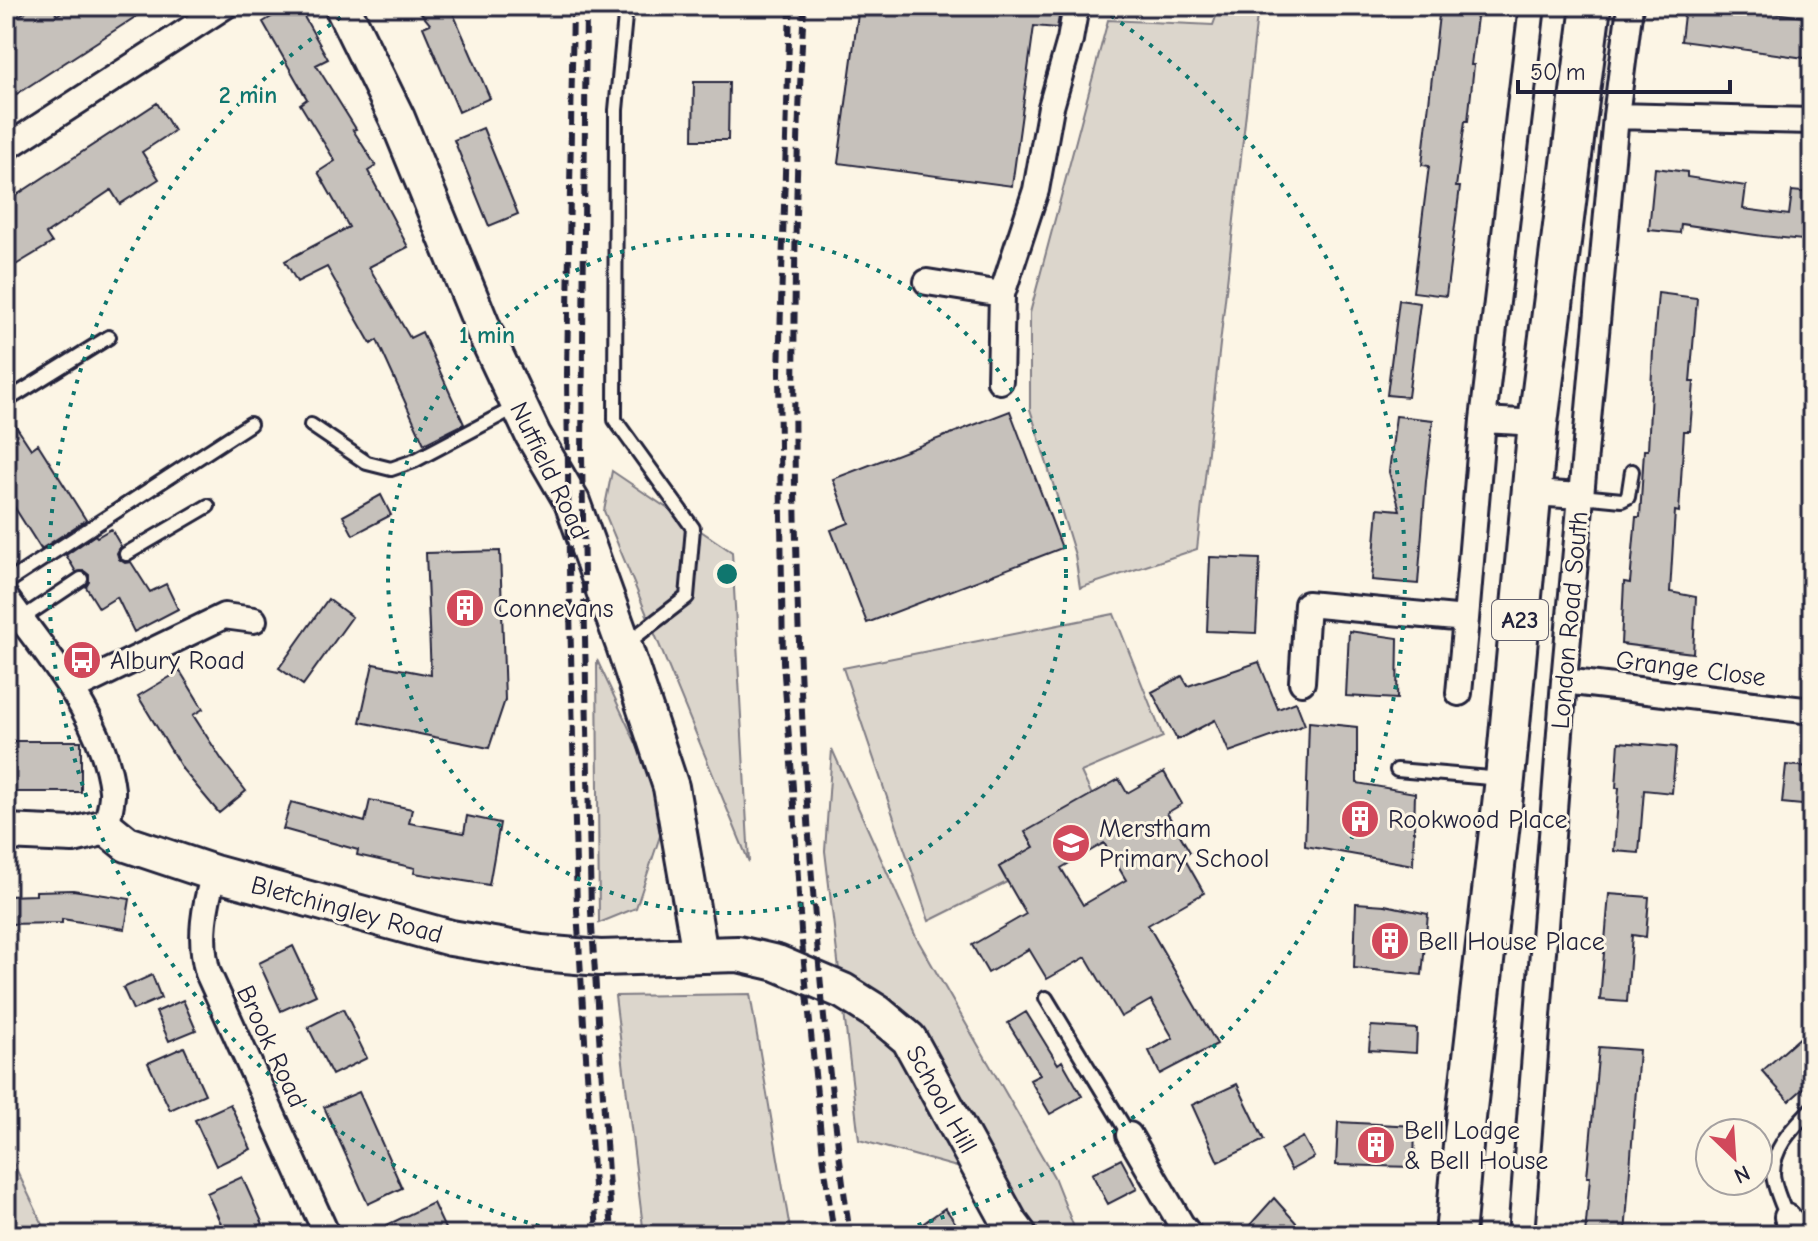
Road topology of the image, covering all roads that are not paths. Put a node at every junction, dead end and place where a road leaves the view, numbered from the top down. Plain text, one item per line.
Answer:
1 (225, 6) edge
2 (342, 6) edge
3 (626, 6) edge
4 (1076, 6) edge
5 (1532, 6) edge
6 (1591, 6) edge
7 (1630, 6) edge
8 (1616, 116) junction
9 (1812, 121) edge
10 (6, 148) edge
11 (927, 282) dead end
12 (1002, 294) junction
13 (109, 337) dead end
14 (1000, 381) dead end
15 (6, 401) edge
16 (519, 406) junction
17 (1483, 420) junction
18 (1538, 423) junction
19 (250, 424) dead end
20 (311, 425) dead end
21 (1632, 471) dead end
22 (1532, 493) junction
23 (1581, 496) junction
24 (208, 506) dead end
25 (126, 554) dead end
26 (81, 579) dead end
27 (6, 583) edge
28 (6, 598) edge
29 (21, 619) junction
30 (1466, 619) junction
31 (254, 620) dead end
32 (624, 646) junction
33 (1564, 681) junction
34 (1302, 682) dead end
35 (73, 689) junction
36 (1459, 693) dead end
37 (1812, 711) edge
38 (1397, 770) dead end
39 (1505, 779) junction
40 (106, 827) junction
41 (6, 832) edge
42 (214, 873) junction
43 (700, 954) junction
44 (1046, 998) dead end
45 (1812, 1108) edge
46 (1129, 1135) joint
47 (1787, 1217) joint
48 (327, 1235) edge
49 (1019, 1235) edge
50 (1190, 1235) edge
51 (1455, 1235) edge
52 (1521, 1235) edge
53 (1806, 1235) edge

1 - 10 street
2 - 16 street, Nutfield Road
3 - 32 lane
4 - 12 street
5 - 17 street
6 - 18 main road, London Road South / A23
7 - 8 street, London Road South
8 - 9 street
8 - 23 street, London Road South
11 - 12 street
12 - 14 street
13 - 15 lane
16 - 20 lane
16 - 32 street, Nutfield Road
17 - 18 street
17 - 30 street
18 - 22 main road, London Road South / A23
19 - 27 lane
21 - 23 lane
22 - 23 street
22 - 39 main road, London Road South / A23
23 - 33 street, London Road South
24 - 25 lane
26 - 29 lane
28 - 29 street
29 - 35 street
30 - 34 street
30 - 36 street
31 - 35 street
32 - 43 street, Nutfield Road
33 - 37 street, Grange Close
33 - 52 street, London Road South
35 - 40 street
38 - 39 lane
39 - 51 main road, London Road South / A23
40 - 41 street
40 - 42 street, Bletchingley Road
42 - 43 street, Bletchingley Road
42 - 48 street, Brook Road
43 - 49 street, School Hill
44 - 46 lane
45 - 47 lane
46 - 50 street
47 - 53 street

